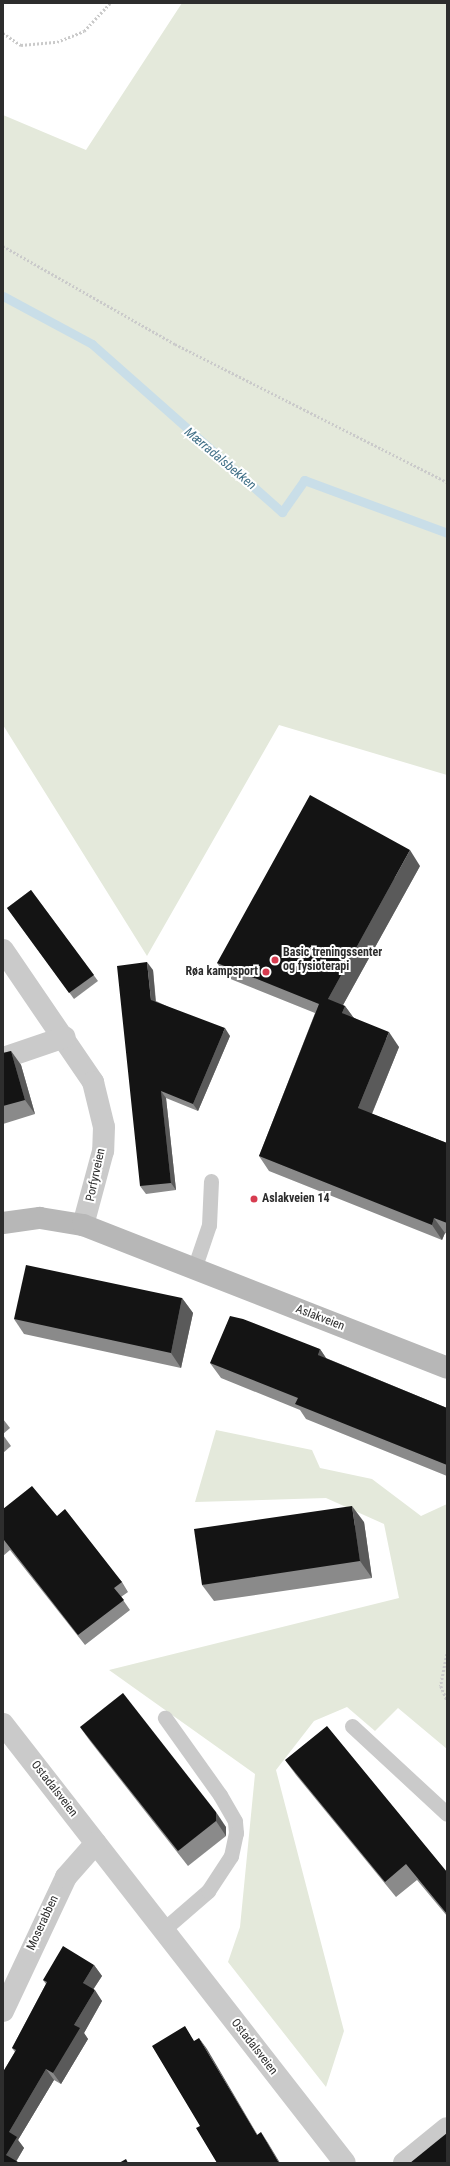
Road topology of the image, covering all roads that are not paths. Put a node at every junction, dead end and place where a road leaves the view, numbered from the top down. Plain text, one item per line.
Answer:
1 (3, 950) edge
2 (65, 1037) junction
3 (3, 1058) edge
4 (211, 1181) dead end
5 (3, 1223) edge
6 (83, 1225) junction
7 (194, 1269) junction
8 (447, 1368) edge
9 (165, 1718) dead end
10 (3, 1724) edge
11 (352, 1726) dead end
12 (447, 1814) edge
13 (96, 1843) junction
14 (163, 1930) junction
15 (3, 2011) edge
16 (447, 2128) edge
17 (345, 2163) edge
18 (404, 2163) edge

1 - 2 street, Porfyrveien
2 - 3 street
2 - 6 street, Porfyrveien
4 - 7 lane
5 - 6 street, Aslakveien
6 - 7 street, Aslakveien
7 - 8 street, Aslakveien
9 - 14 lane
10 - 13 street, Ostadalsveien
11 - 12 lane
13 - 14 street, Ostadalsveien
13 - 15 street, Moserabben
14 - 17 street, Ostadalsveien
16 - 18 street

